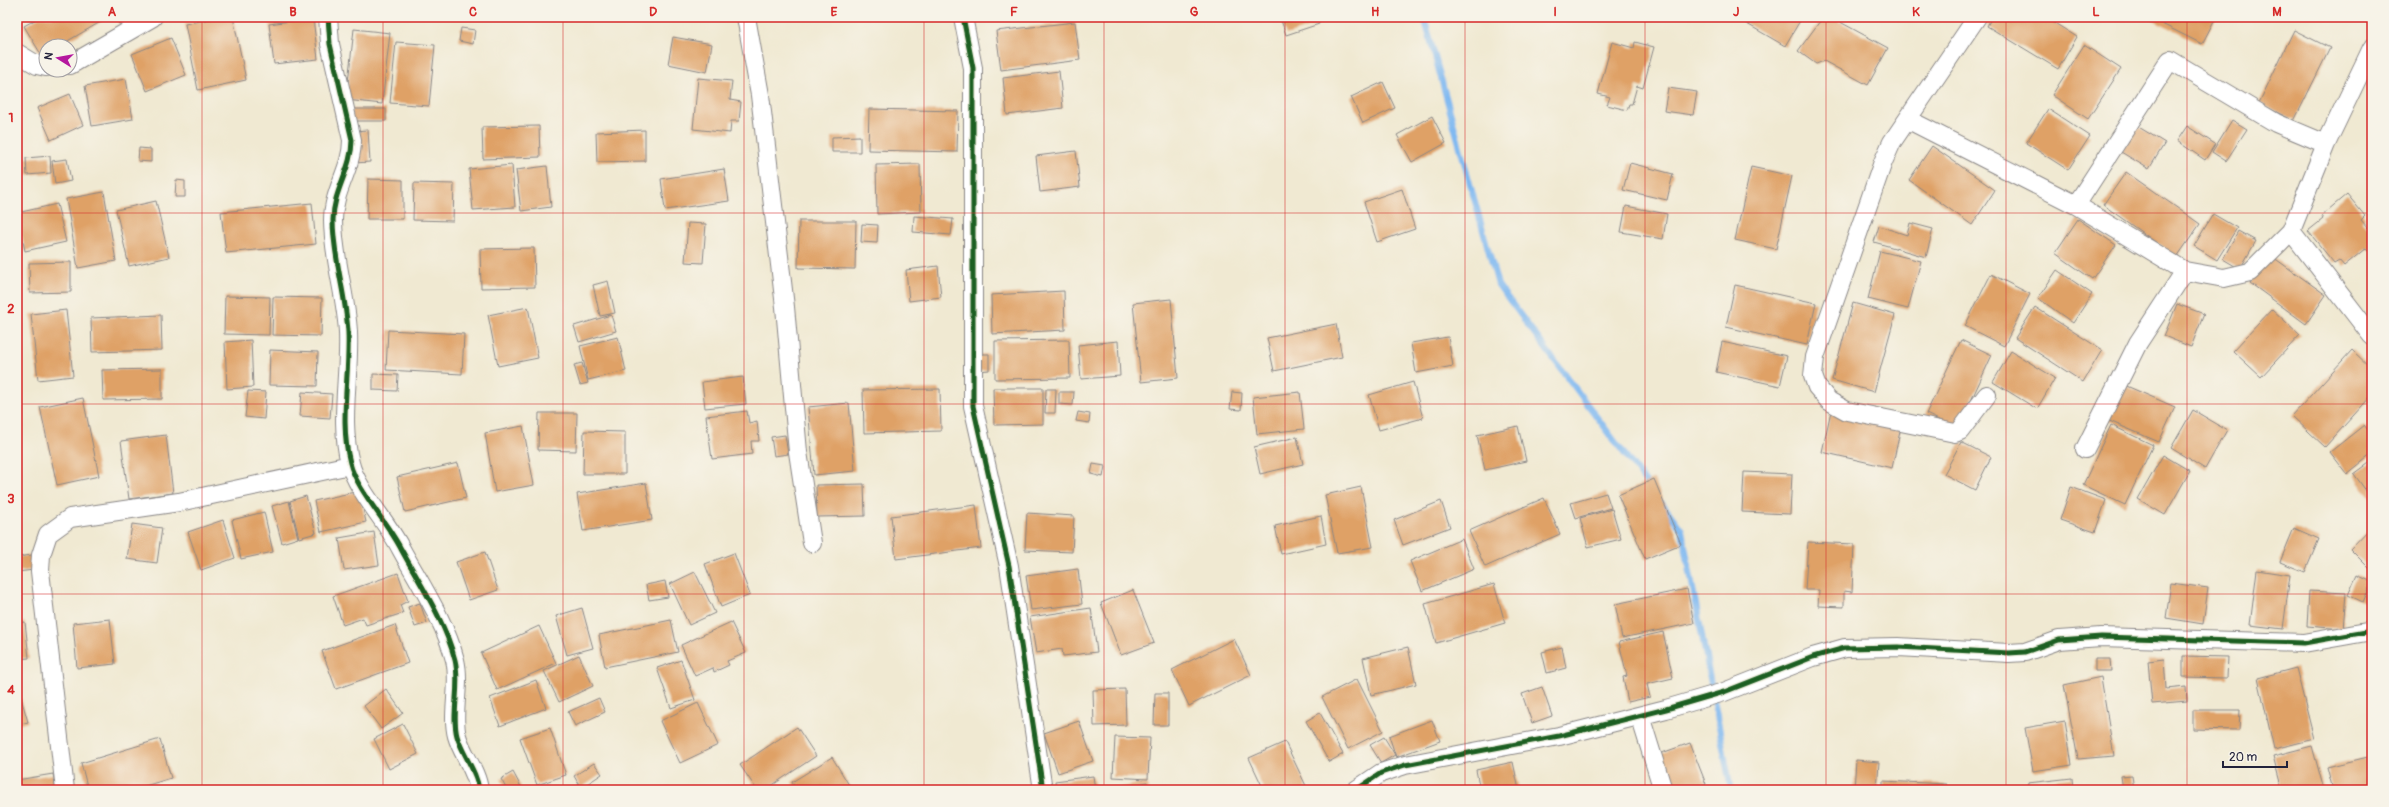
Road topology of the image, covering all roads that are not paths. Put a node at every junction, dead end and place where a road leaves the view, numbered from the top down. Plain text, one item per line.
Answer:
1 (153, 17) edge
2 (328, 17) edge
3 (746, 17) edge
4 (963, 17) edge
5 (1977, 17) edge
6 (2372, 48) edge
7 (17, 53) edge
8 (78, 60) edge
9 (38, 65) edge
10 (1909, 120) junction
11 (2326, 144) junction
12 (2076, 205) junction
13 (2291, 231) junction
14 (2185, 271) junction
15 (2372, 336) edge
16 (1987, 395) dead end
17 (2085, 449) dead end
18 (350, 465) junction
19 (812, 543) dead end
20 (2372, 631) edge
21 (1640, 716) junction
22 (65, 790) edge
23 (479, 790) edge
24 (1043, 790) edge
25 (1356, 790) edge
26 (1663, 790) edge

1 - 8 street
2 - 18 street
3 - 19 street
4 - 24 street
5 - 10 street
6 - 11 street
7 - 9 street
10 - 12 street
10 - 16 street
11 - 12 street
11 - 13 street
12 - 14 street
13 - 14 street
13 - 15 street
14 - 17 street
18 - 22 street
18 - 23 street
20 - 21 street
21 - 25 street
21 - 26 street

